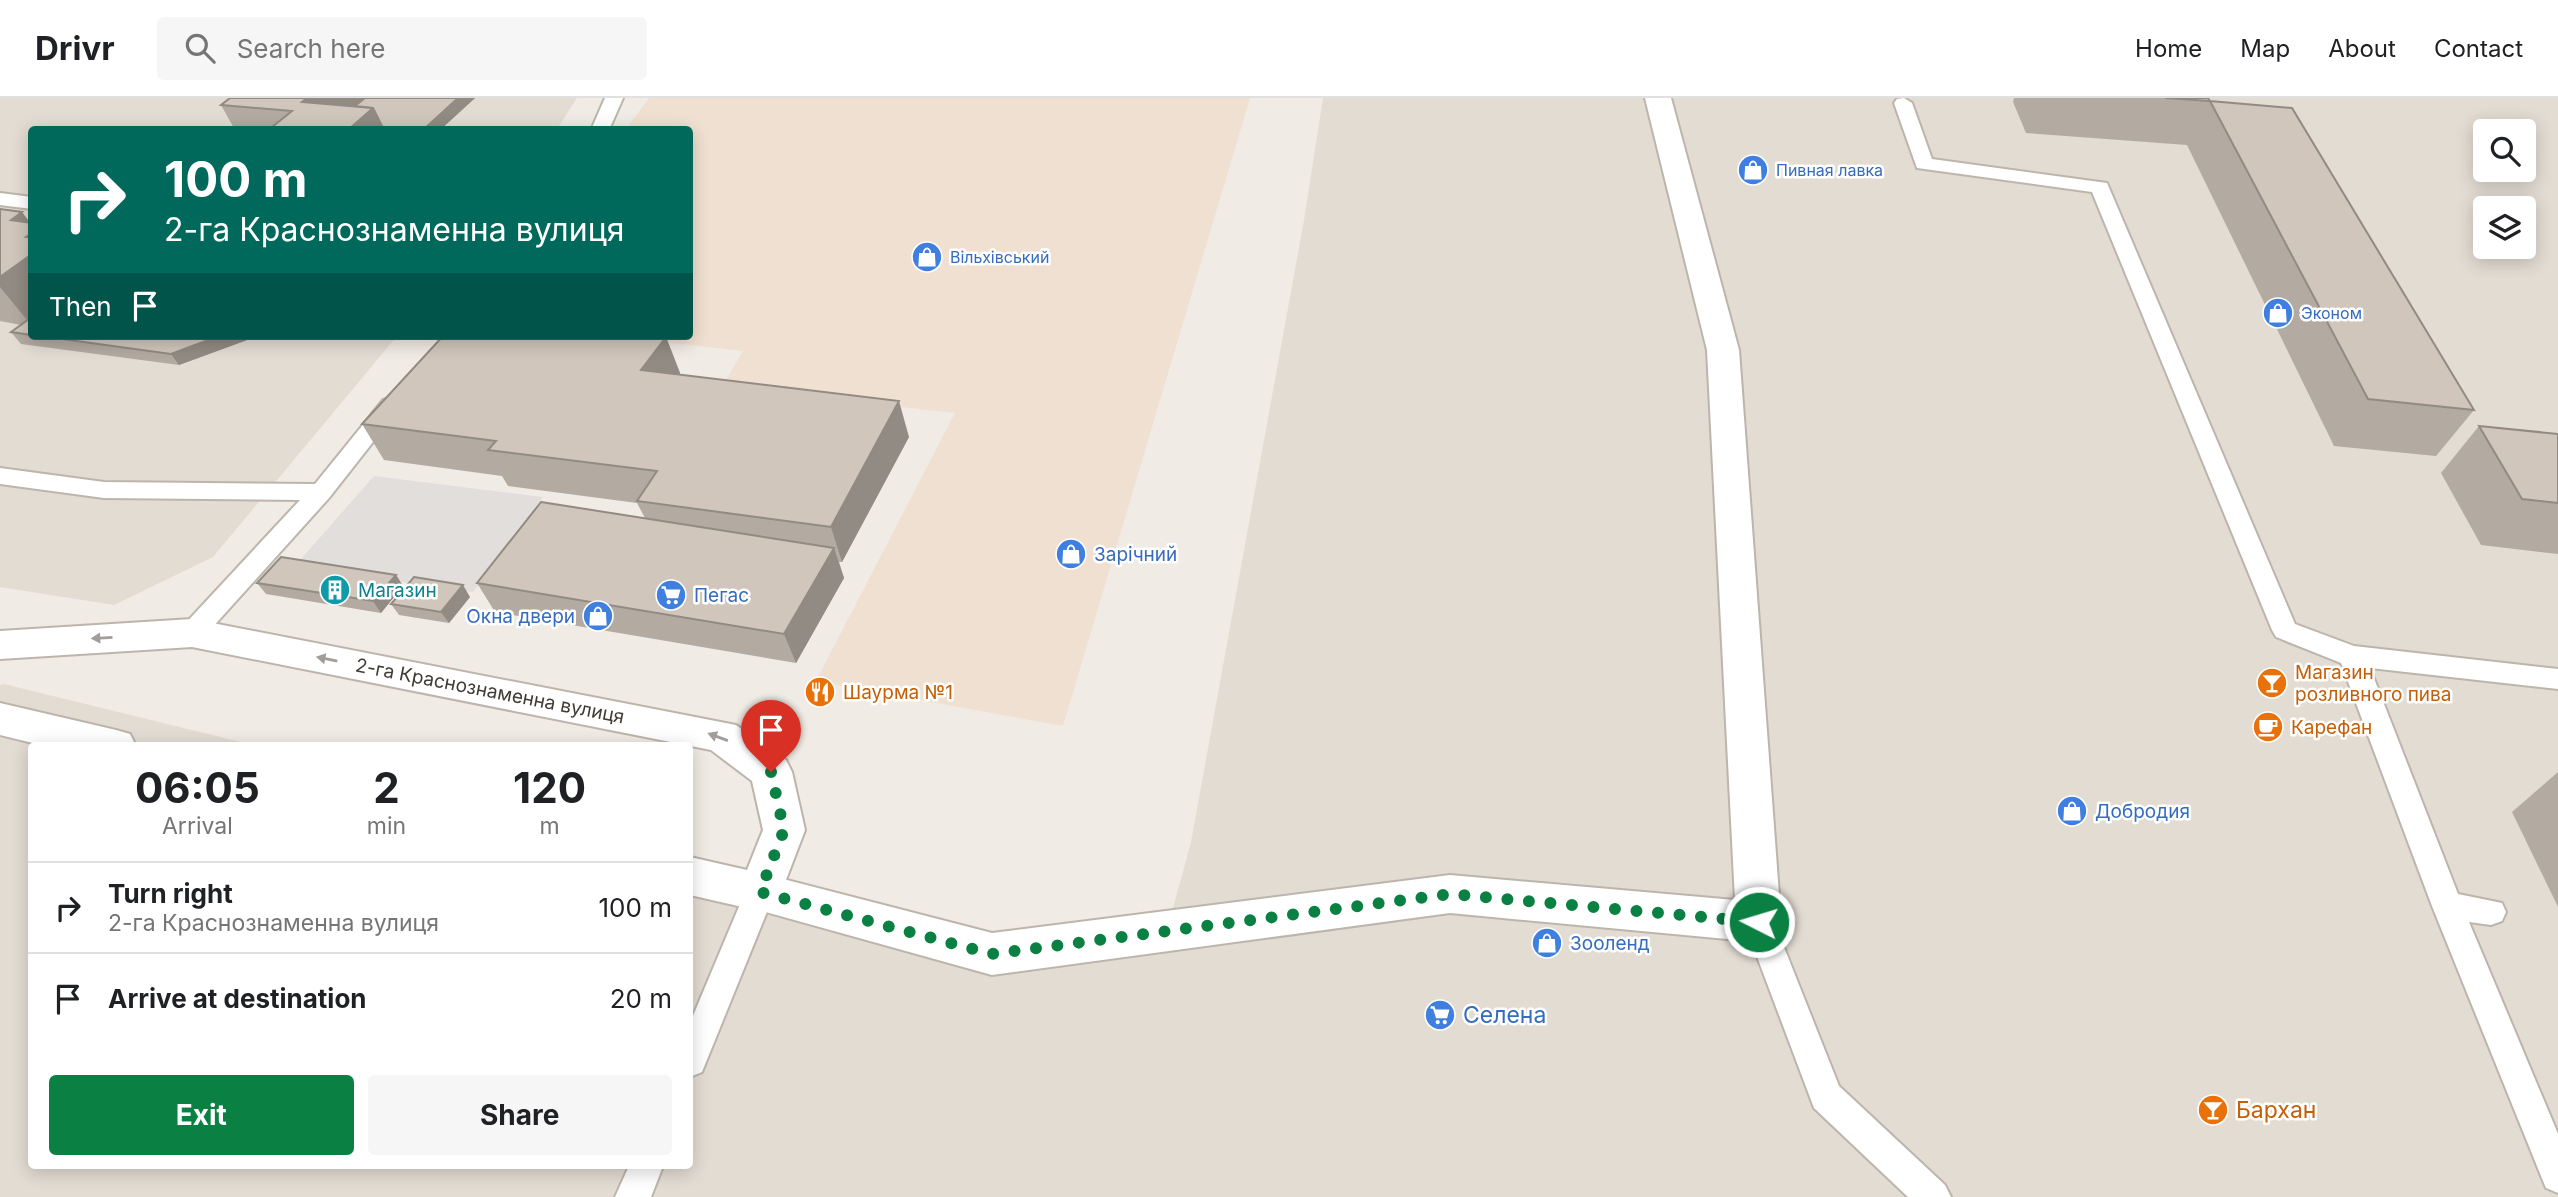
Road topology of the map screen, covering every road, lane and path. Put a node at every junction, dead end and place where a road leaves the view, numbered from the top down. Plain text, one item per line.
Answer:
1 (614, 98) edge
2 (1658, 98) edge
3 (1903, 103) dead end
4 (602, 126) edge
5 (0, 199) edge
6 (28, 202) edge
7 (405, 388) edge
8 (0, 476) edge
9 (321, 492) junction
10 (192, 633) junction
11 (0, 645) edge
12 (2352, 656) junction
13 (2558, 680) edge
14 (0, 719) edge
15 (99, 742) edge
16 (693, 877) edge
17 (760, 892) junction
18 (2447, 906) junction
19 (2491, 912) dead end
20 (1759, 922) junction
21 (693, 1054) edge
22 (645, 1169) edge
23 (2558, 1176) edge
24 (633, 1197) edge
25 (1933, 1197) edge

1 - 4 lane
2 - 20 street
3 - 12 lane
5 - 6 lane
7 - 9 lane
8 - 9 lane
9 - 10 lane
10 -> 11 street, 2-га Краснознаменна вулиця
17 -> 10 street, 2-га Краснознаменна вулиця
12 - 13 lane
12 - 18 lane
14 - 15 street
16 - 17 street
17 - 20 street
17 - 21 lane
18 - 19 lane
18 - 23 lane
20 - 25 lane
22 - 24 lane

